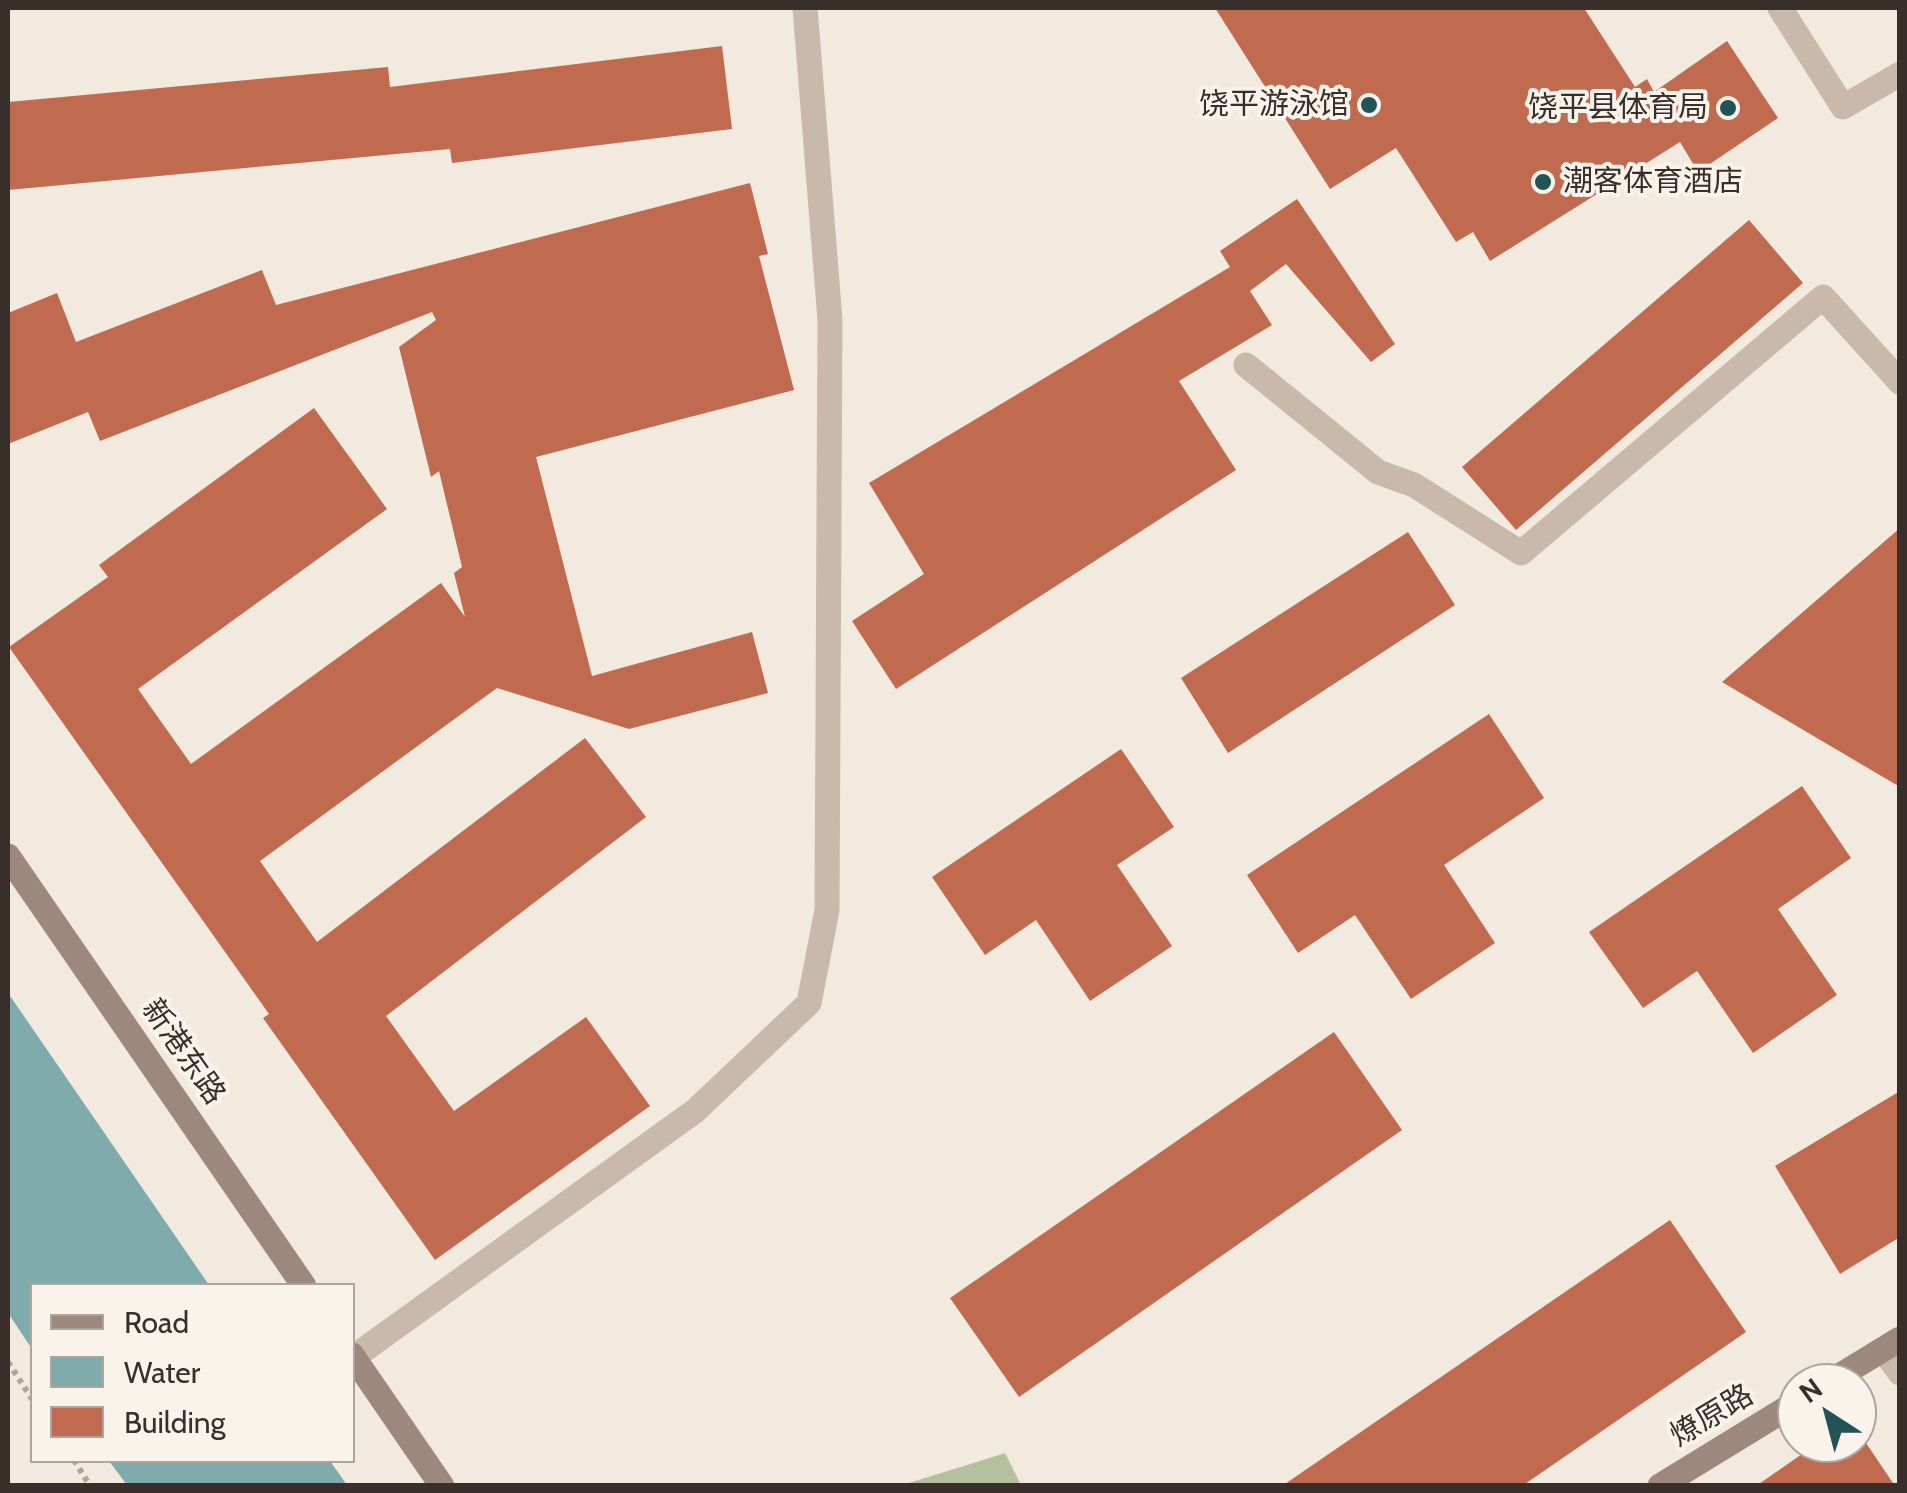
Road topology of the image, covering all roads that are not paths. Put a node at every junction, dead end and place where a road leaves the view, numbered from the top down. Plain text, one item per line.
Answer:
1 (806, 8) edge
2 (1780, 8) edge
3 (1900, 74) edge
4 (1246, 366) dead end
5 (1900, 382) edge
6 (8, 856) edge
7 (302, 1283) edge
8 (1891, 1344) edge
9 (355, 1355) edge
10 (355, 1359) edge
11 (1860, 1363) edge
12 (1900, 1372) edge
13 (1777, 1414) edge
14 (442, 1486) edge
15 (1660, 1486) edge

1 - 9 street
2 - 3 street
4 - 5 street
6 - 7 main road, 新港东路
8 - 11 main road
8 - 12 street
10 - 14 main road
13 - 15 main road, 燎原路

